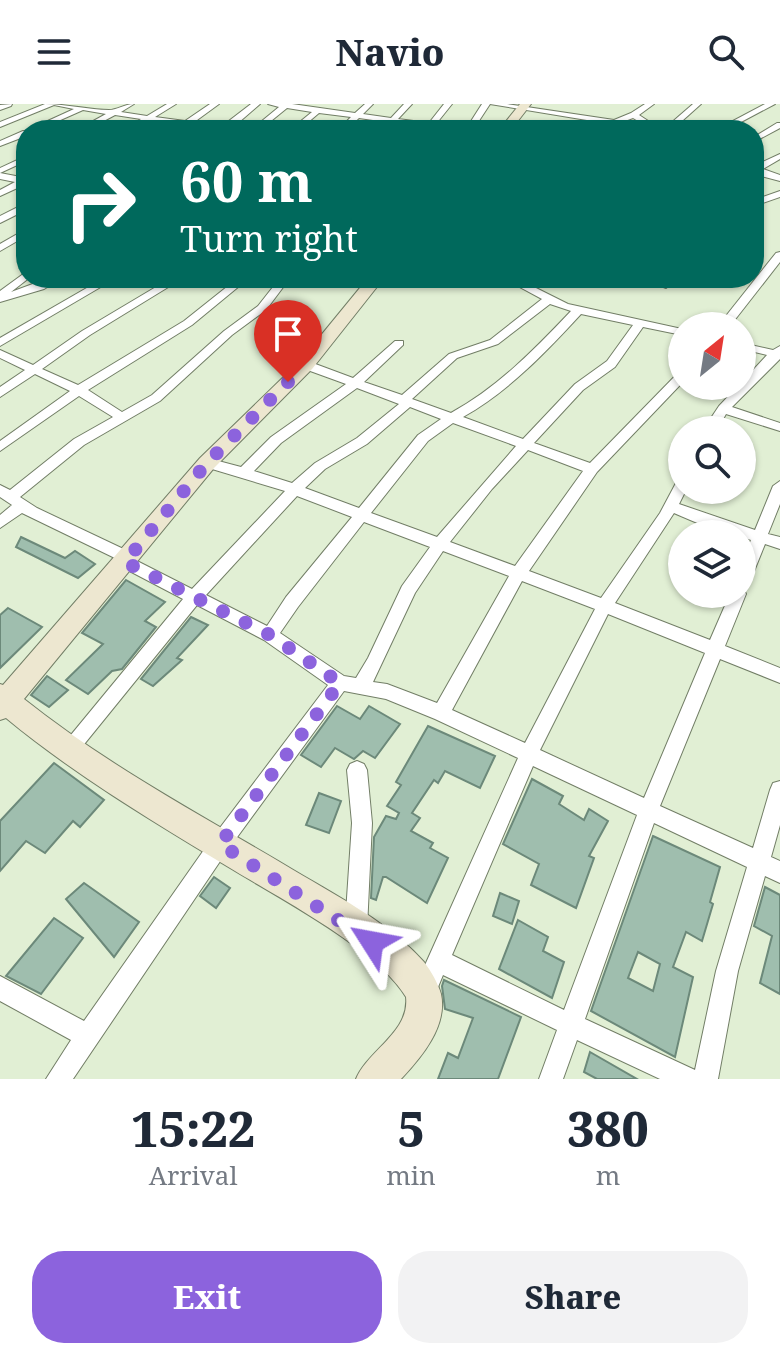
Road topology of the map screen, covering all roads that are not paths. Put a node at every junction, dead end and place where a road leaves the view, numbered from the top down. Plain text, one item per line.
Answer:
1 (8, 104) edge
2 (54, 104) edge
3 (91, 104) edge
4 (130, 104) edge
5 (172, 104) edge
6 (215, 104) edge
7 (256, 104) edge
8 (272, 104) edge
9 (329, 104) edge
10 (369, 104) edge
11 (408, 104) edge
12 (493, 104) edge
13 (650, 104) edge
14 (697, 104) edge
15 (772, 104) edge
16 (286, 105) edge
17 (524, 106) edge
18 (780, 106) edge
19 (0, 108) edge
20 (81, 108) junction
21 (320, 110) junction
22 (561, 113) edge
23 (112, 114) junction
24 (634, 115) junction
25 (358, 116) junction
26 (148, 119) junction
27 (393, 119) junction
28 (54, 120) edge
29 (100, 120) edge
30 (156, 120) edge
31 (192, 120) edge
32 (236, 120) edge
33 (267, 120) edge
34 (307, 120) edge
35 (353, 120) edge
36 (397, 120) edge
37 (601, 120) edge
38 (619, 120) edge
39 (642, 120) edge
40 (679, 120) edge
41 (740, 120) edge
42 (0, 125) edge
43 (0, 158) edge
44 (15, 163) joint
45 (0, 174) edge
46 (780, 255) edge
47 (764, 275) edge
48 (16, 283) edge
49 (36, 288) edge
50 (94, 288) edge
51 (161, 288) edge
52 (232, 288) edge
53 (277, 288) edge
54 (368, 288) edge
55 (527, 288) edge
56 (754, 288) edge
57 (0, 297) edge
58 (548, 300) junction
59 (578, 310) junction
60 (735, 312) edge
61 (640, 323) junction
62 (668, 329) edge
63 (0, 343) edge
64 (399, 343) dead end
65 (756, 349) edge
66 (779, 353) edge
67 (0, 354) edge
68 (306, 365) junction
69 (34, 372) junction
70 (355, 383) junction
71 (79, 390) junction
72 (668, 390) edge
73 (0, 393) edge
74 (405, 402) junction
75 (723, 409) junction
76 (719, 416) edge
77 (121, 417) junction
78 (449, 419) junction
79 (780, 427) edge
80 (525, 444) junction
81 (0, 447) edge
82 (207, 463) junction
83 (592, 469) junction
84 (245, 471) junction
85 (780, 486) edge
86 (296, 488) junction
87 (10, 497) edge
88 (673, 504) edge
89 (672, 507) junction
90 (361, 515) junction
91 (0, 523) edge
92 (759, 536) junction
93 (780, 543) edge
94 (440, 544) junction
95 (756, 544) edge
96 (127, 560) junction
97 (519, 573) junction
98 (195, 596) junction
99 (606, 604) junction
100 (733, 608) edge
101 (270, 635) junction
102 (717, 650) junction
103 (780, 676) edge
104 (350, 685) junction
105 (2, 702) edge
106 (441, 713) junction
107 (70, 747) junction
108 (528, 753) junction
109 (357, 770) dead end
110 (780, 790) edge
111 (648, 812) junction
112 (220, 844) junction
113 (757, 864) junction
114 (780, 872) edge
115 (356, 930) junction
116 (438, 960) junction
117 (0, 988) edge
118 (424, 993) junction
119 (570, 1023) junction
120 (88, 1036) junction
121 (58, 1079) edge
122 (375, 1079) edge
123 (551, 1079) edge
124 (688, 1079) edge
125 (706, 1079) edge

1 - 19 street
2 - 20 street
2 - 42 street
3 - 20 street
4 - 23 street
5 - 26 street
6 - 31 street
7 - 32 street
8 - 16 street
9 - 21 street
10 - 25 street
11 - 27 street
12 - 17 street
13 - 24 street
14 - 40 street
15 - 18 street
15 - 41 street
16 - 21 street
16 - 33 street
17 - 22 street
20 - 23 street
20 - 28 street
21 - 25 street
21 - 34 street
22 - 37 street
23 - 26 street
23 - 29 street
24 - 38 street
24 - 39 street
25 - 27 street
25 - 35 street
26 - 30 street
27 - 36 street
43 - 44 street
44 - 45 street
46 - 47 street
48 - 57 street
49 - 57 street
50 - 63 street
51 - 69 street
52 - 71 street
53 - 77 street
54 - 68 street
55 - 58 street
56 - 60 street
58 - 59 street
58 - 74 street
59 - 61 street
59 - 78 street
61 - 62 street
61 - 80 street
64 - 70 street
65 - 66 street
66 - 75 street
67 - 69 street
68 - 70 street
68 - 82 street
69 - 71 street
69 - 73 street
70 - 74 street
70 - 84 street
71 - 77 street
71 - 81 street
72 - 83 street
74 - 78 street
74 - 86 street
75 - 76 street
75 - 79 street
77 - 87 street
78 - 80 street
78 - 90 street
80 - 83 street
80 - 94 street
82 - 84 street
82 - 96 street
83 - 97 street
84 - 86 street
85 - 92 street
86 - 90 street
86 - 98 street
87 - 91 street
87 - 96 street
88 - 89 street
89 - 92 street
89 - 99 street
90 - 94 street
90 - 101 street
92 - 93 street
92 - 95 street
94 - 97 street
94 - 104 street
96 - 98 street
96 - 105 street
97 - 99 street
97 - 106 street
98 - 101 street
98 - 107 street
99 - 102 street
99 - 108 street
100 - 102 street
101 - 104 street
102 - 103 street
102 - 111 street
104 - 106 street
104 - 112 street
105 - 107 street
106 - 108 street
107 - 112 street
108 - 111 street
108 - 116 street
109 - 115 street
110 - 113 street
111 - 113 street
111 - 119 street
112 - 115 street
112 - 120 street
113 - 114 street
113 - 125 street
115 - 118 street
116 - 118 street
116 - 119 street
117 - 120 street
118 - 122 street
119 - 123 street
119 - 124 street
120 - 121 street

